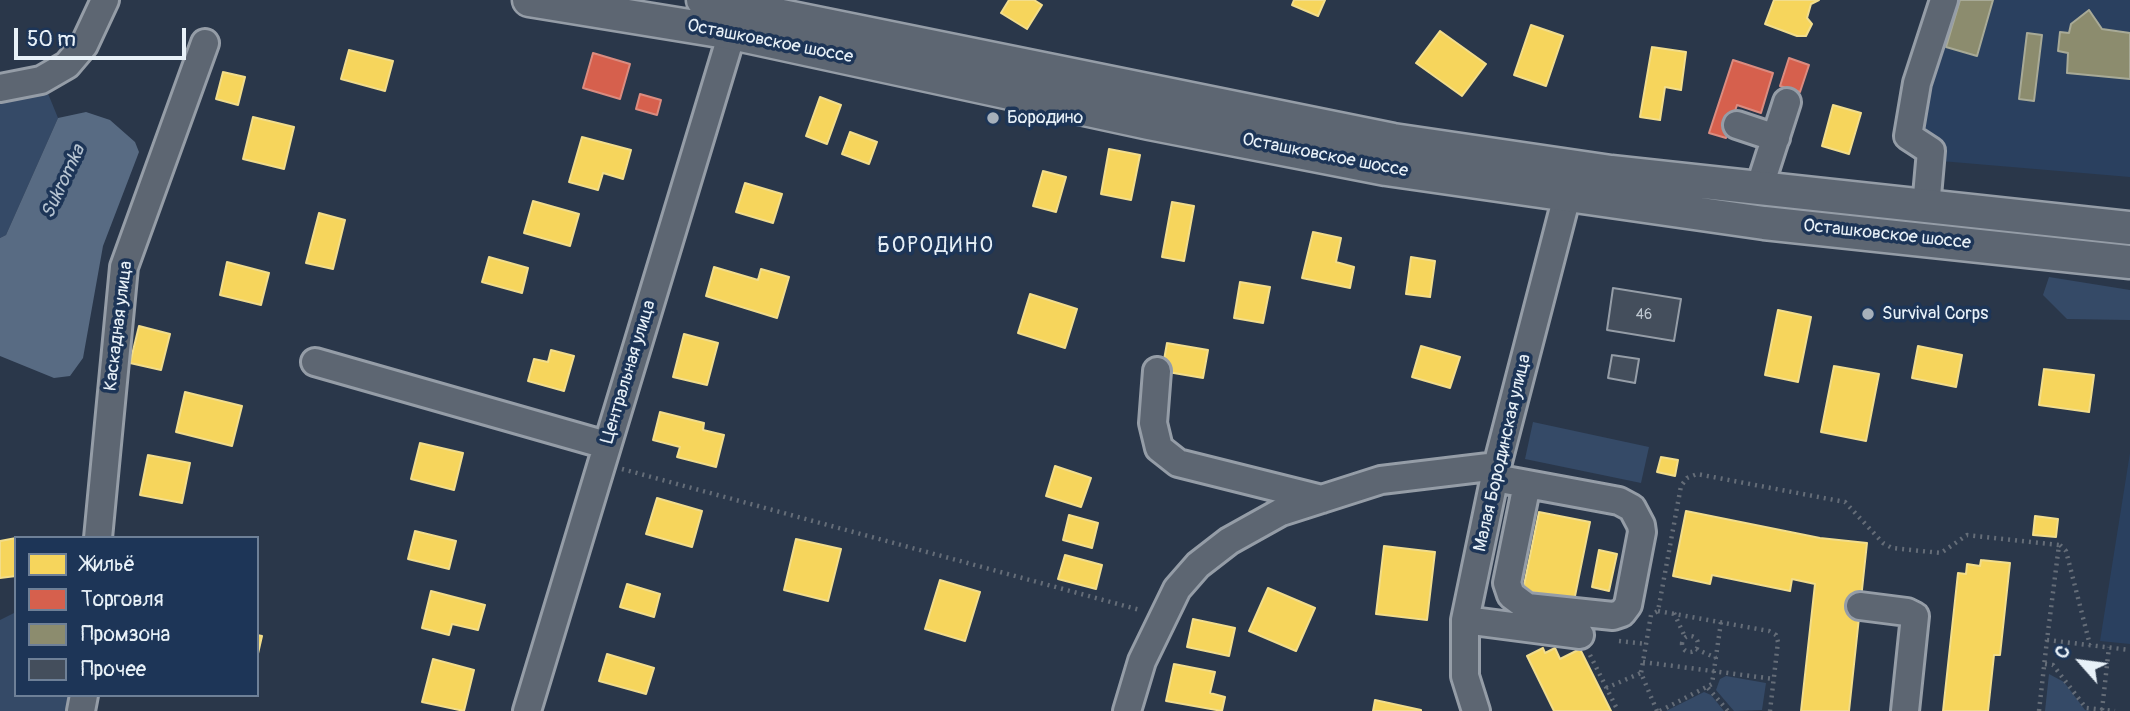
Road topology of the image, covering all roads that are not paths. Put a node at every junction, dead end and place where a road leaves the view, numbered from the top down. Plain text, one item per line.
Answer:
1 (89, 0) edge
2 (104, 0) edge
3 (529, 0) edge
4 (703, 0) edge
5 (1944, 0) edge
6 (742, 14) edge
7 (205, 43) dead end
8 (0, 70) edge
9 (0, 88) edge
10 (1787, 102) dead end
11 (1737, 125) dead end
12 (1776, 138) junction
13 (1759, 189) junction
14 (1567, 196) junction
15 (1926, 207) junction
16 (2130, 228) edge
17 (2130, 262) edge
18 (315, 362) dead end
19 (1157, 371) dead end
20 (604, 454) junction
21 (1496, 472) junction
22 (1527, 484) junction
23 (1322, 499) junction
24 (99, 536) edge
25 (1860, 606) dead end
26 (1465, 620) junction
27 (1580, 635) road end
28 (527, 711) edge
29 (1127, 711) edge
30 (1476, 711) edge
31 (1905, 711) edge

1 - 8 street
2 - 9 street
3 - 6 main road, Осташковское шоссе
4 - 6 main road, Осташковское шоссе
5 - 15 street
6 - 13 main road, Осташковское шоссе
6 - 14 main road, Осташковское шоссе
6 - 20 street, Центральная улица
7 - 24 street, Каскадная улица
10 - 12 street
11 - 12 street
12 - 13 street
13 - 15 main road, Осташковское шоссе
14 - 17 main road, Осташковское шоссе
14 - 21 street, Малая Бородинская улица
15 - 16 main road, Осташковское шоссе
18 - 20 street
19 - 23 street
20 - 28 street, Центральная улица
21 - 22 street
21 - 23 street
21 - 26 street, Малая Бородинская улица
22 - 22 street
23 - 29 street
25 - 31 street
26 - 27 street
26 - 30 street, Малая Бородинская улица

